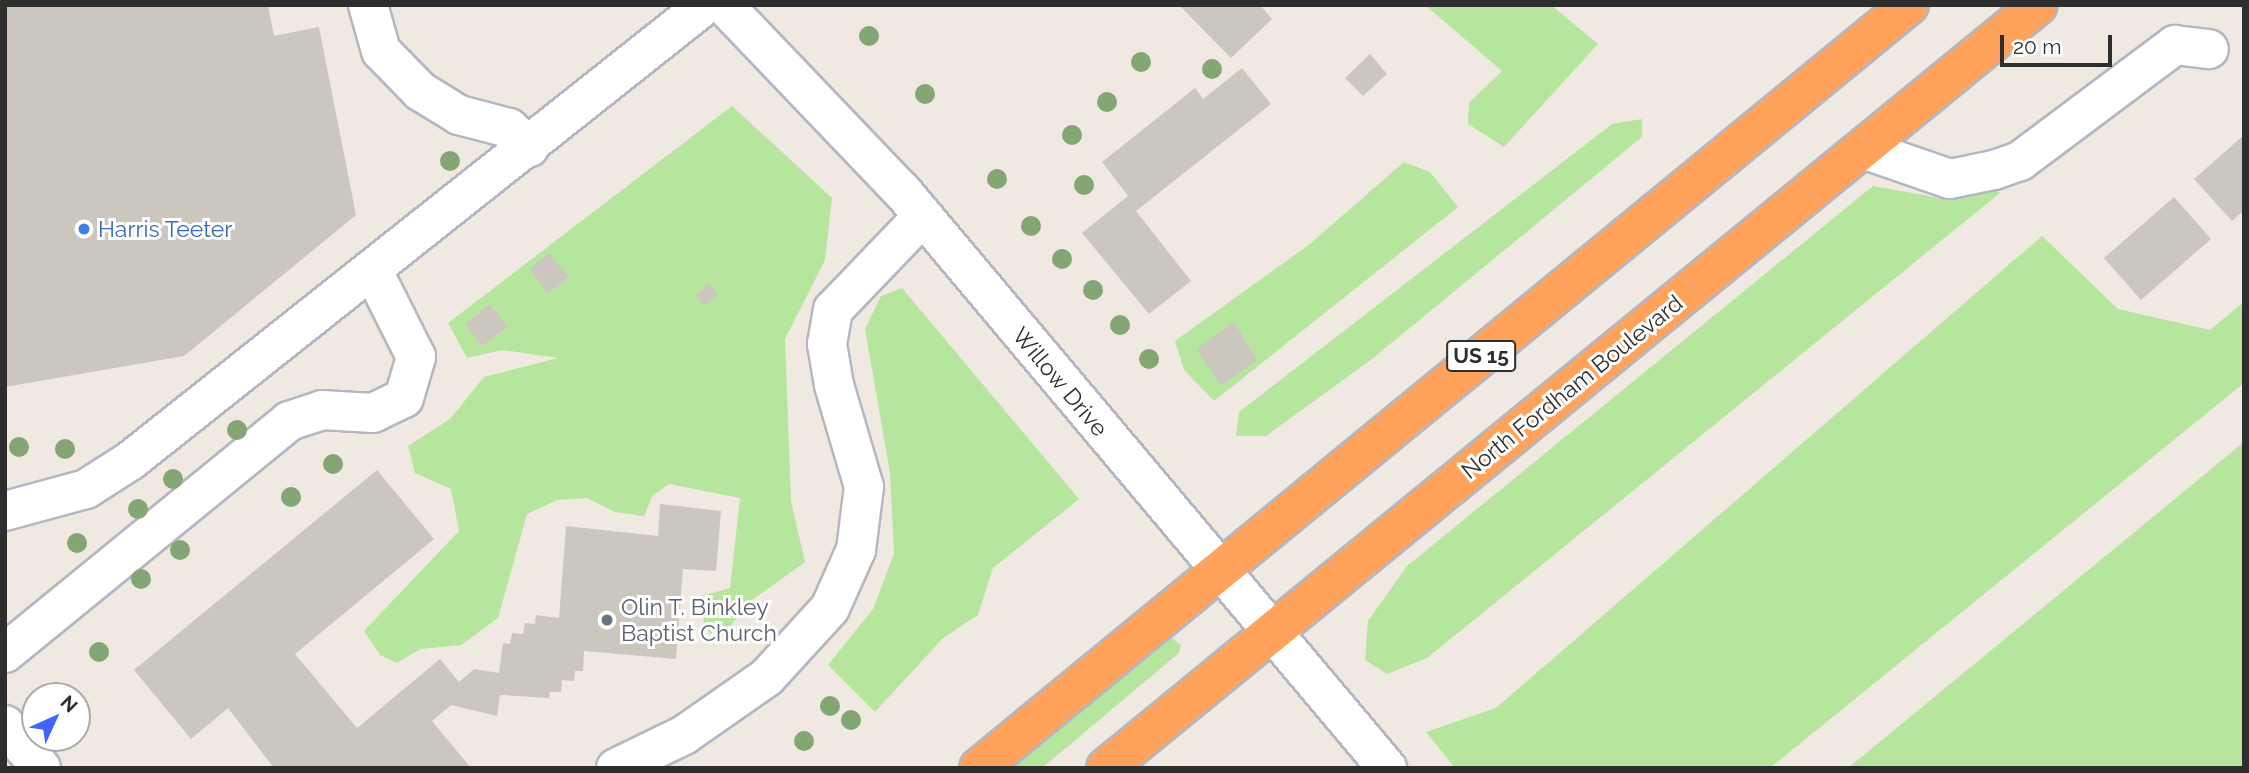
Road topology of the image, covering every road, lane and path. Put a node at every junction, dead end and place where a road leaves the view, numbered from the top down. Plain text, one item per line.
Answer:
1 (368, 5) edge
2 (705, 5) edge
3 (724, 5) edge
4 (1909, 5) edge
5 (2038, 5) edge
6 (2209, 49) dead end
7 (530, 147) junction
8 (1863, 149) junction
9 (923, 216) junction
10 (374, 273) junction
11 (5, 511) edge
12 (1220, 570) junction
13 (1272, 633) junction
14 (5, 653) edge
15 (5, 725) edge
16 (41, 768) edge
17 (616, 768) edge
18 (979, 768) edge
19 (1106, 768) edge
20 (1387, 768) edge

1 - 7 street
2 - 7 street
3 - 9 street, Willow Drive
4 - 12 highway, US 15
5 - 8 highway, North Fordham Boulevard
6 - 8 street
7 - 10 street
8 - 13 highway, North Fordham Boulevard
9 - 12 street, Willow Drive
9 - 17 street
10 - 11 street
10 - 14 street
12 - 13 street, Willow Drive
12 - 18 highway, US 15
13 - 19 highway, North Fordham Boulevard
13 - 20 street, Willow Drive
15 - 16 street

